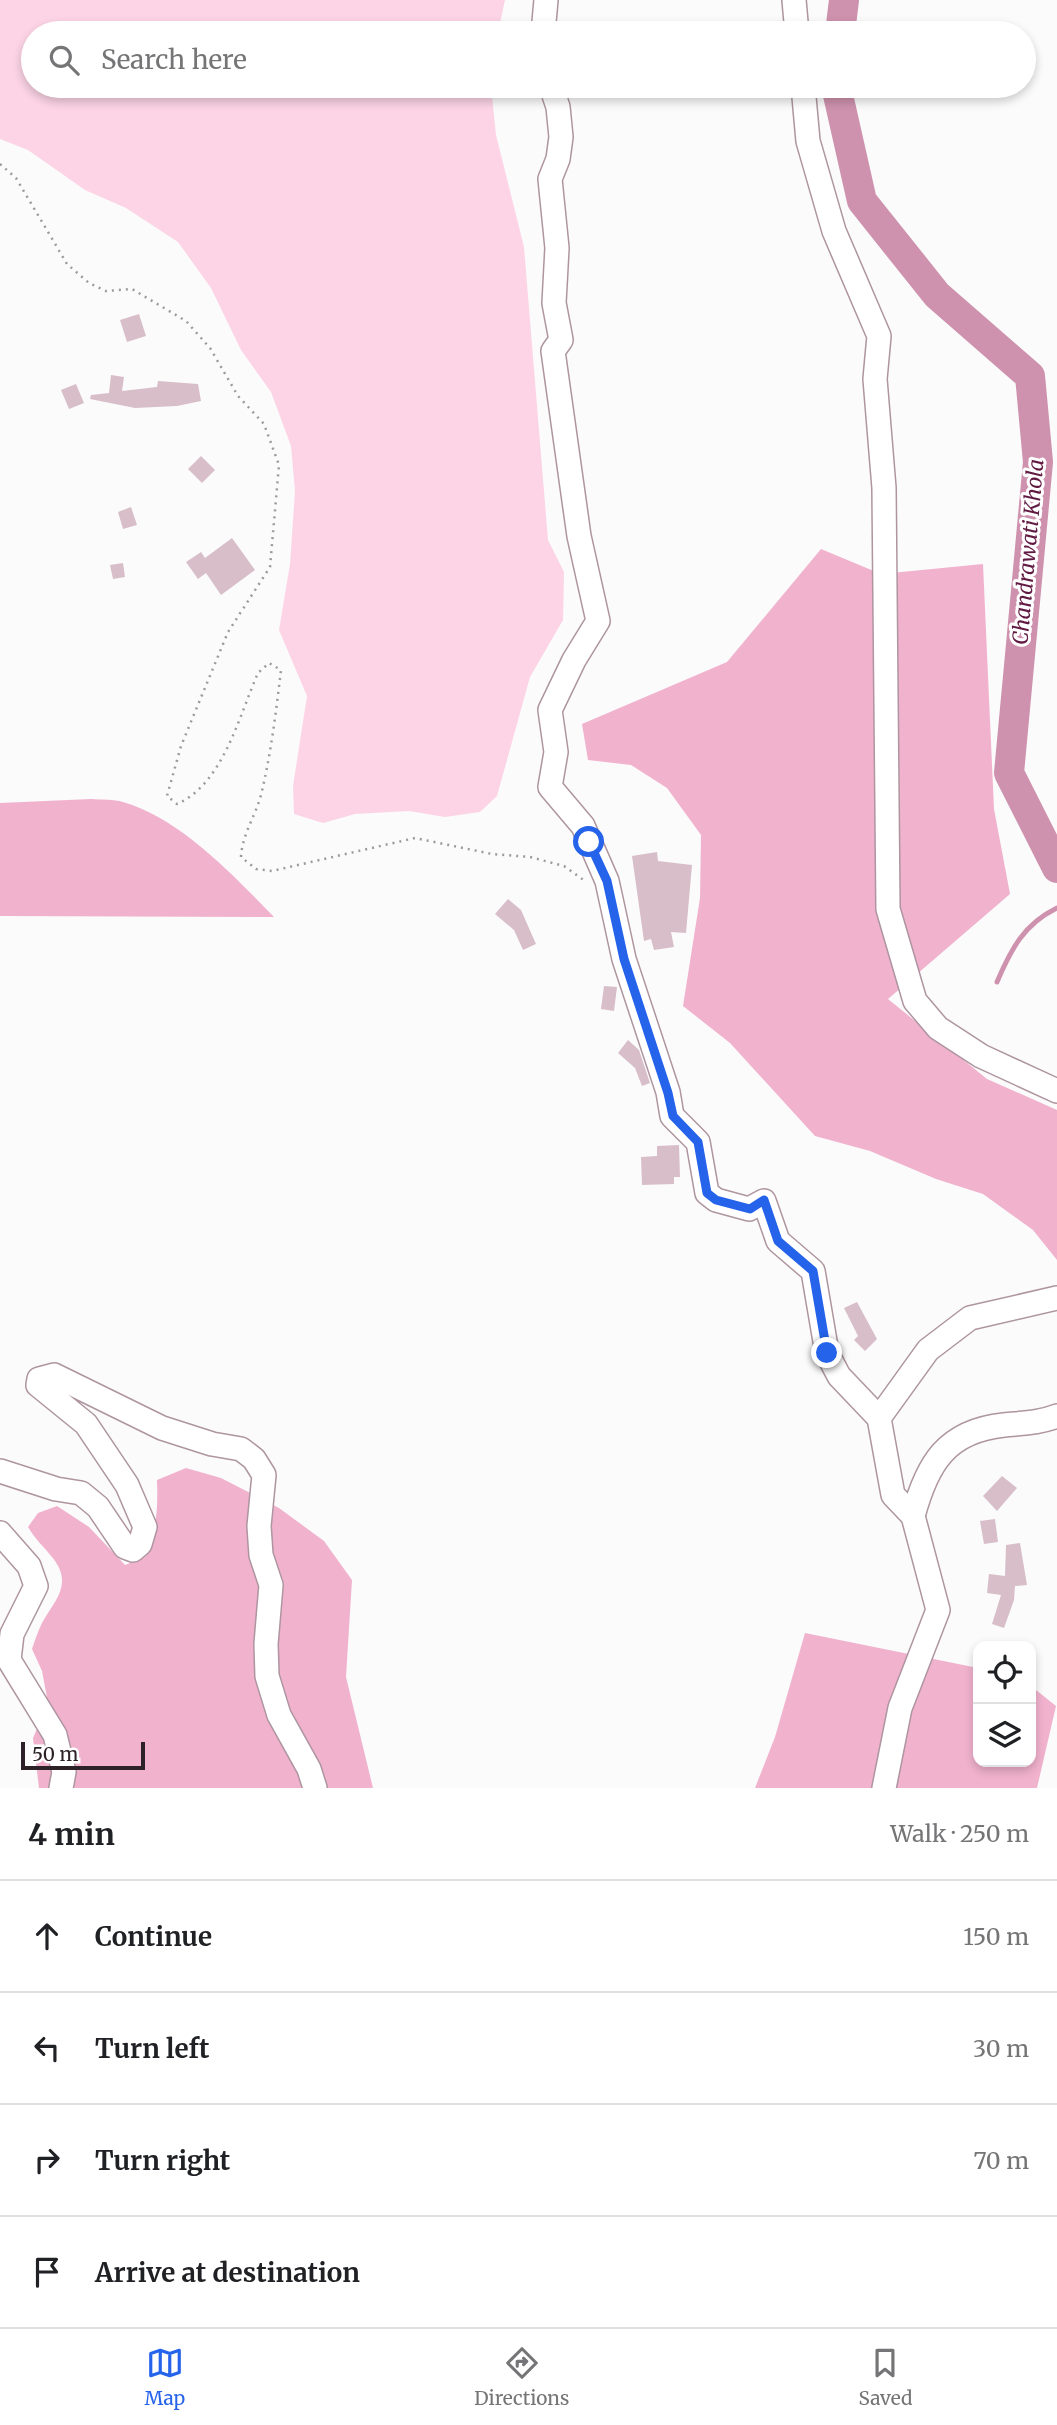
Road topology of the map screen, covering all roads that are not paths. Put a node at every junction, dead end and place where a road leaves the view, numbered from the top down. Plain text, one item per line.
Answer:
1 (546, 0) edge
2 (794, 0) edge
3 (544, 21) edge
4 (796, 21) edge
5 (555, 98) edge
6 (804, 98) edge
7 (1057, 1091) edge
8 (1057, 1298) edge
9 (1057, 1416) edge
10 (880, 1418) junction
11 (0, 1471) edge
12 (913, 1516) junction
13 (0, 1533) edge
14 (61, 1788) edge
15 (315, 1788) edge
16 (884, 1788) edge

1 - 3 street
2 - 4 street
5 - 10 street
6 - 7 street
8 - 10 street
9 - 12 street
10 - 12 street
11 - 15 street
12 - 16 street
13 - 14 street

